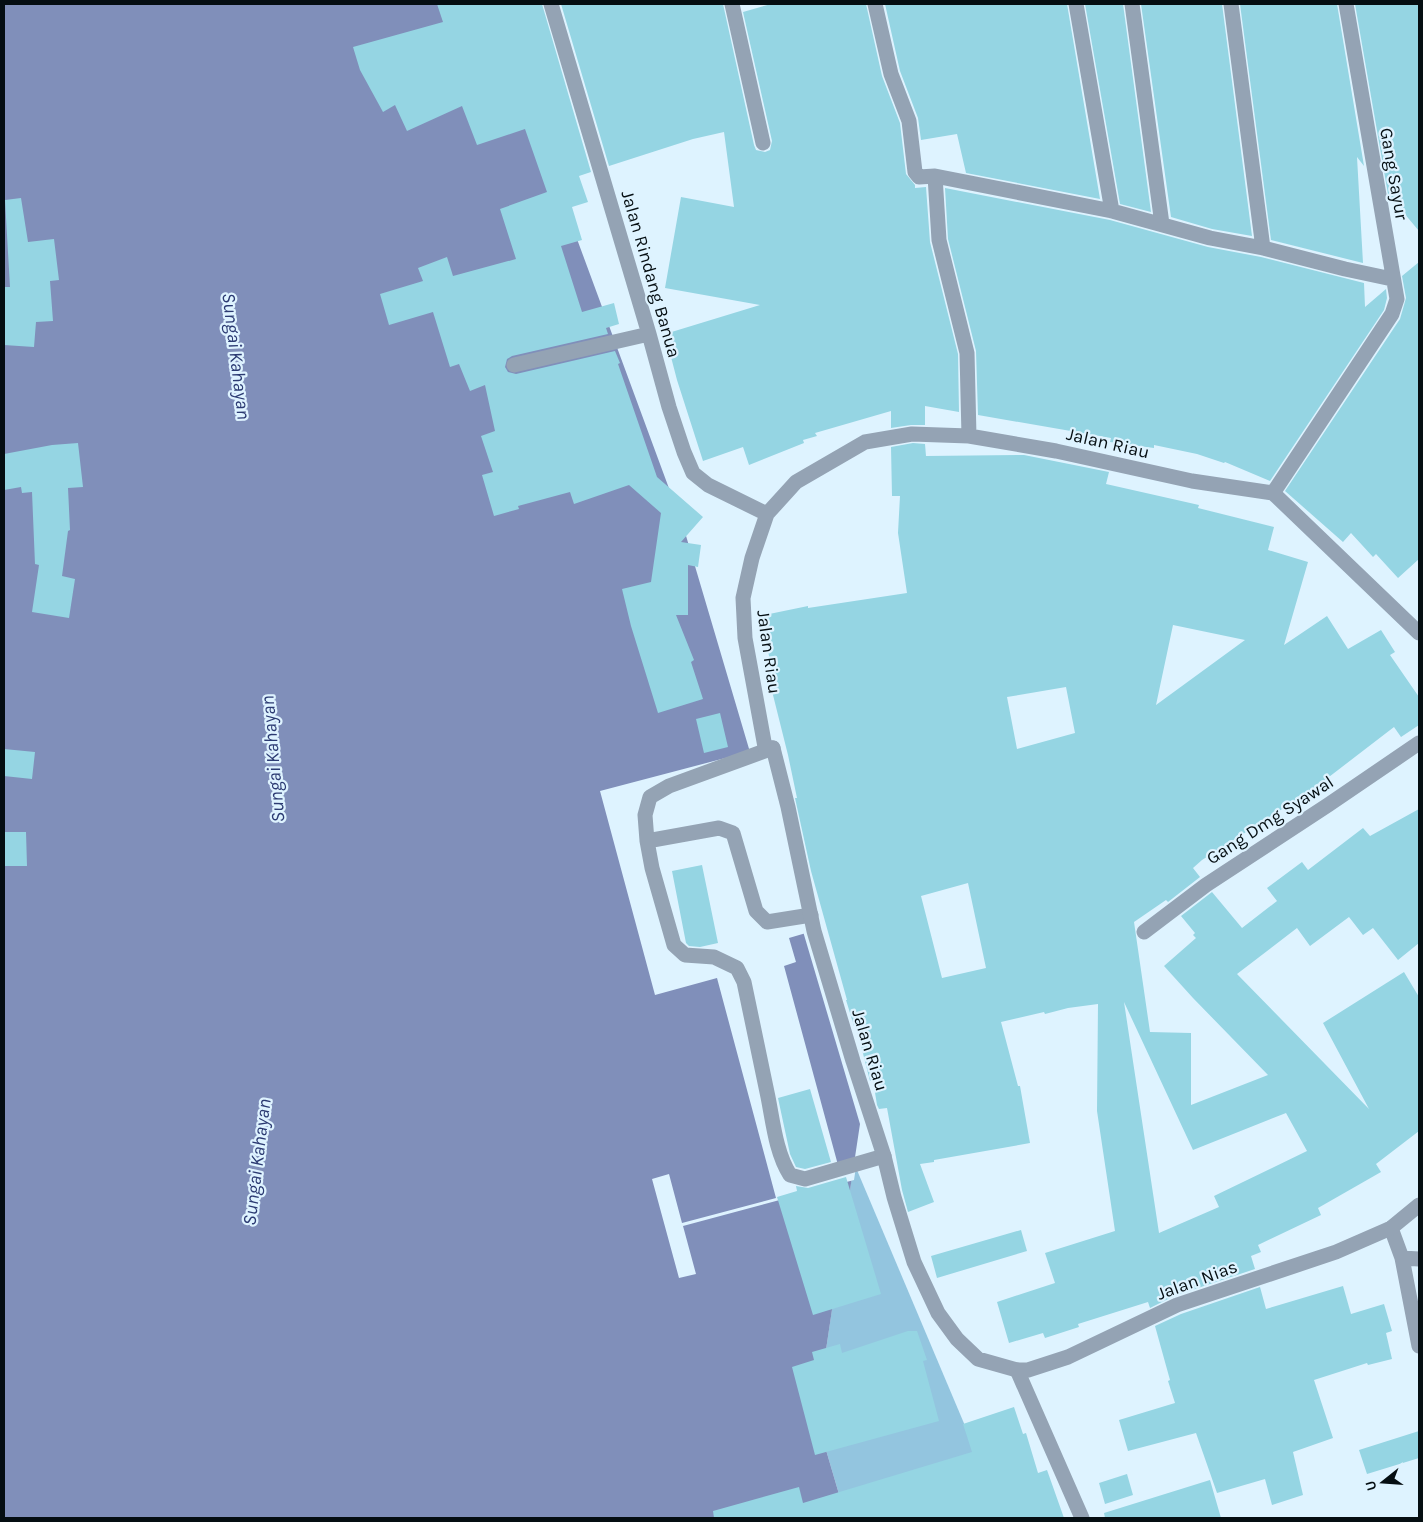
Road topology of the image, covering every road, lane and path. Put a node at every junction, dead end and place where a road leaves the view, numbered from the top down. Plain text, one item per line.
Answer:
1 (552, 4) edge
2 (732, 4) edge
3 (875, 4) edge
4 (1076, 4) edge
5 (1132, 4) edge
6 (1231, 4) edge
7 (1346, 4) edge
8 (763, 143) dead end
9 (935, 176) junction
10 (1112, 211) junction
11 (1162, 224) junction
12 (1264, 248) junction
13 (1392, 279) junction
14 (649, 334) junction
15 (514, 365) dead end
16 (969, 436) junction
17 (1273, 493) junction
18 (767, 514) junction
19 (1419, 633) edge
20 (1419, 743) edge
21 (773, 748) junction
22 (647, 841) junction
23 (812, 915) junction
24 (1144, 932) dead end
25 (884, 1156) junction
26 (1419, 1205) edge
27 (1391, 1228) junction
28 (1402, 1258) junction
29 (1419, 1259) edge
30 (1419, 1346) edge
31 (1017, 1370) junction
32 (1082, 1518) edge

1 - 14 street, Jalan Rindang Banua
2 - 8 street
3 - 9 street
4 - 10 street
5 - 11 street
6 - 12 street
7 - 13 street, Gang Sayur
9 - 10 street
9 - 16 street
10 - 11 street
11 - 12 street
12 - 13 street
13 - 17 street, Gang Sayur
14 - 15 street
14 - 18 street, Jalan Rindang Banua
16 - 17 street, Jalan Riau
16 - 18 street, Jalan Riau
17 - 19 street
18 - 21 street, Jalan Riau
20 - 24 street, Gang Dmg Syawal
21 - 22 street
21 - 23 street, Jalan Riau
22 - 23 street
22 - 25 street
23 - 25 street, Jalan Riau
25 - 31 street, Jalan Riau
26 - 27 street, Jalan Nias
27 - 28 street
27 - 31 street, Jalan Nias
28 - 29 street
28 - 30 street
31 - 32 street

